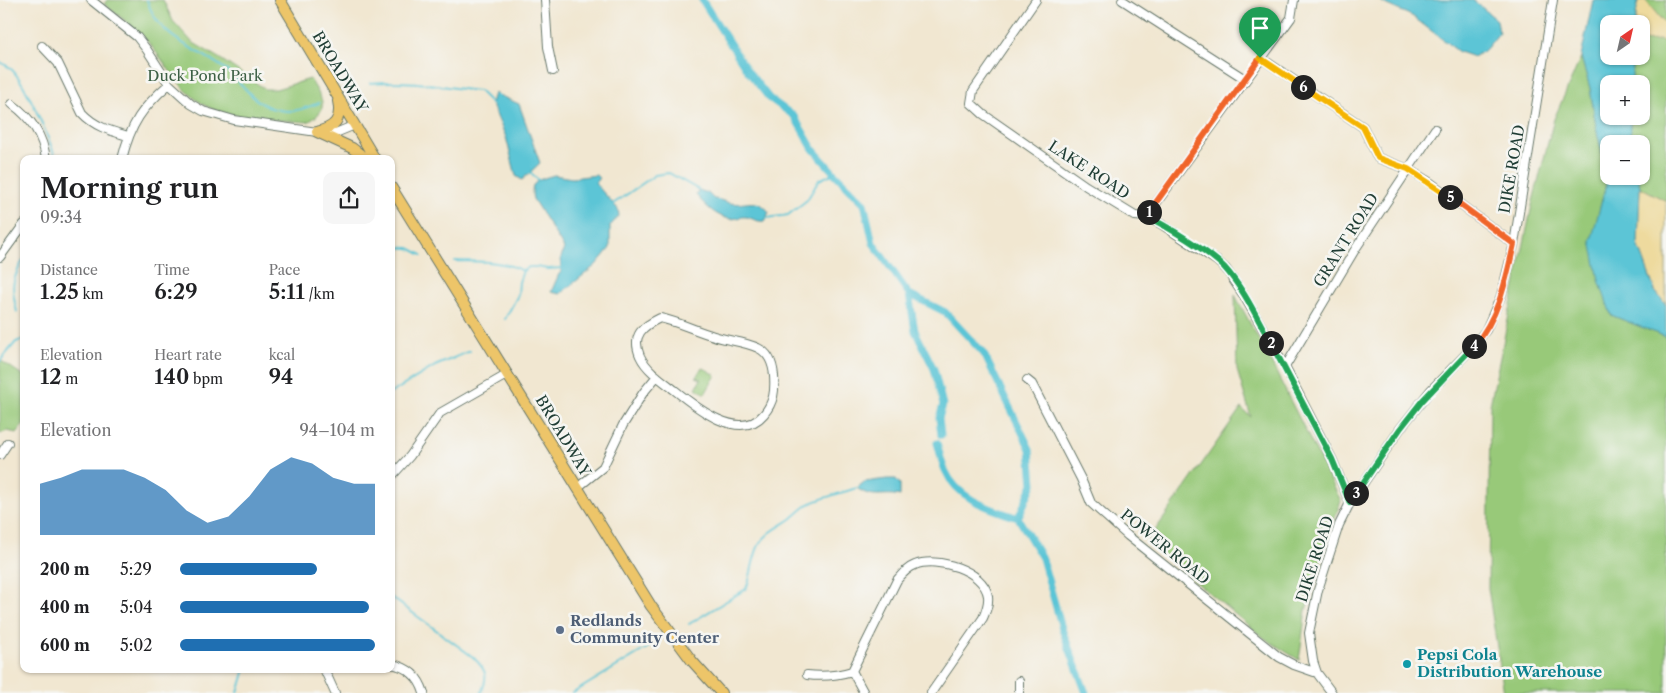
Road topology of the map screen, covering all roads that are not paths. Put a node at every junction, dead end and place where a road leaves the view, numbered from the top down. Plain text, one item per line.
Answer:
1 (91, 0) edge
2 (280, 0) edge
3 (545, 0) edge
4 (1036, 0) edge
5 (1122, 0) edge
6 (1294, 0) edge
7 (1553, 0) edge
8 (42, 46) dead end
9 (1260, 58) junction
10 (553, 72) dead end
11 (1245, 80) junction
12 (169, 84) junction
13 (334, 90) junction
14 (12, 104) dead end
15 (355, 125) junction
16 (1435, 129) dead end
17 (317, 132) junction
18 (128, 136) junction
19 (45, 155) edge
20 (123, 155) edge
21 (361, 155) edge
22 (372, 155) edge
23 (1408, 169) junction
24 (395, 200) edge
25 (1146, 216) junction
26 (20, 230) edge
27 (1514, 244) junction
28 (0, 257) edge
29 (1285, 367) junction
30 (508, 374) junction
31 (657, 376) junction
32 (1027, 380) dead end
33 (8, 443) dead end
34 (0, 455) edge
35 (395, 473) edge
36 (577, 488) junction
37 (1350, 503) junction
38 (395, 665) edge
39 (852, 671) junction
40 (326, 673) edge
41 (1317, 673) junction
42 (807, 675) dead end
43 (1020, 681) dead end
44 (335, 693) edge
45 (424, 693) edge
46 (721, 693) edge
47 (864, 693) edge
48 (931, 693) edge
49 (1019, 693) edge
50 (1332, 693) edge

1 - 12 street
2 - 13 main road, BROADWAY
3 - 10 street
4 - 25 street, LAKE ROAD
5 - 11 street
6 - 9 street
7 - 27 street, DIKE ROAD
8 - 18 street
9 - 11 street
9 - 23 street
11 - 25 street
12 - 17 street
12 - 18 street
13 - 15 main road, BROADWAY
13 - 17 main road
14 - 19 street
15 - 17 street
15 - 22 main road, BROADWAY
16 - 23 street, GRANT ROAD
17 - 21 main road
18 - 20 street
23 - 27 street
23 - 29 street, GRANT ROAD
24 - 30 main road, BROADWAY
25 - 29 street, LAKE ROAD
26 - 28 street
27 - 37 street, DIKE ROAD
29 - 37 street, LAKE ROAD
30 - 35 street
30 - 36 main road, BROADWAY
31 - 31 street
31 - 36 street
32 - 41 street, POWER ROAD
33 - 34 street
36 - 46 main road, BROADWAY
37 - 41 street, DIKE ROAD
38 - 45 street
39 - 42 street
39 - 47 street
39 - 48 street
40 - 44 street
41 - 50 street
43 - 49 street

